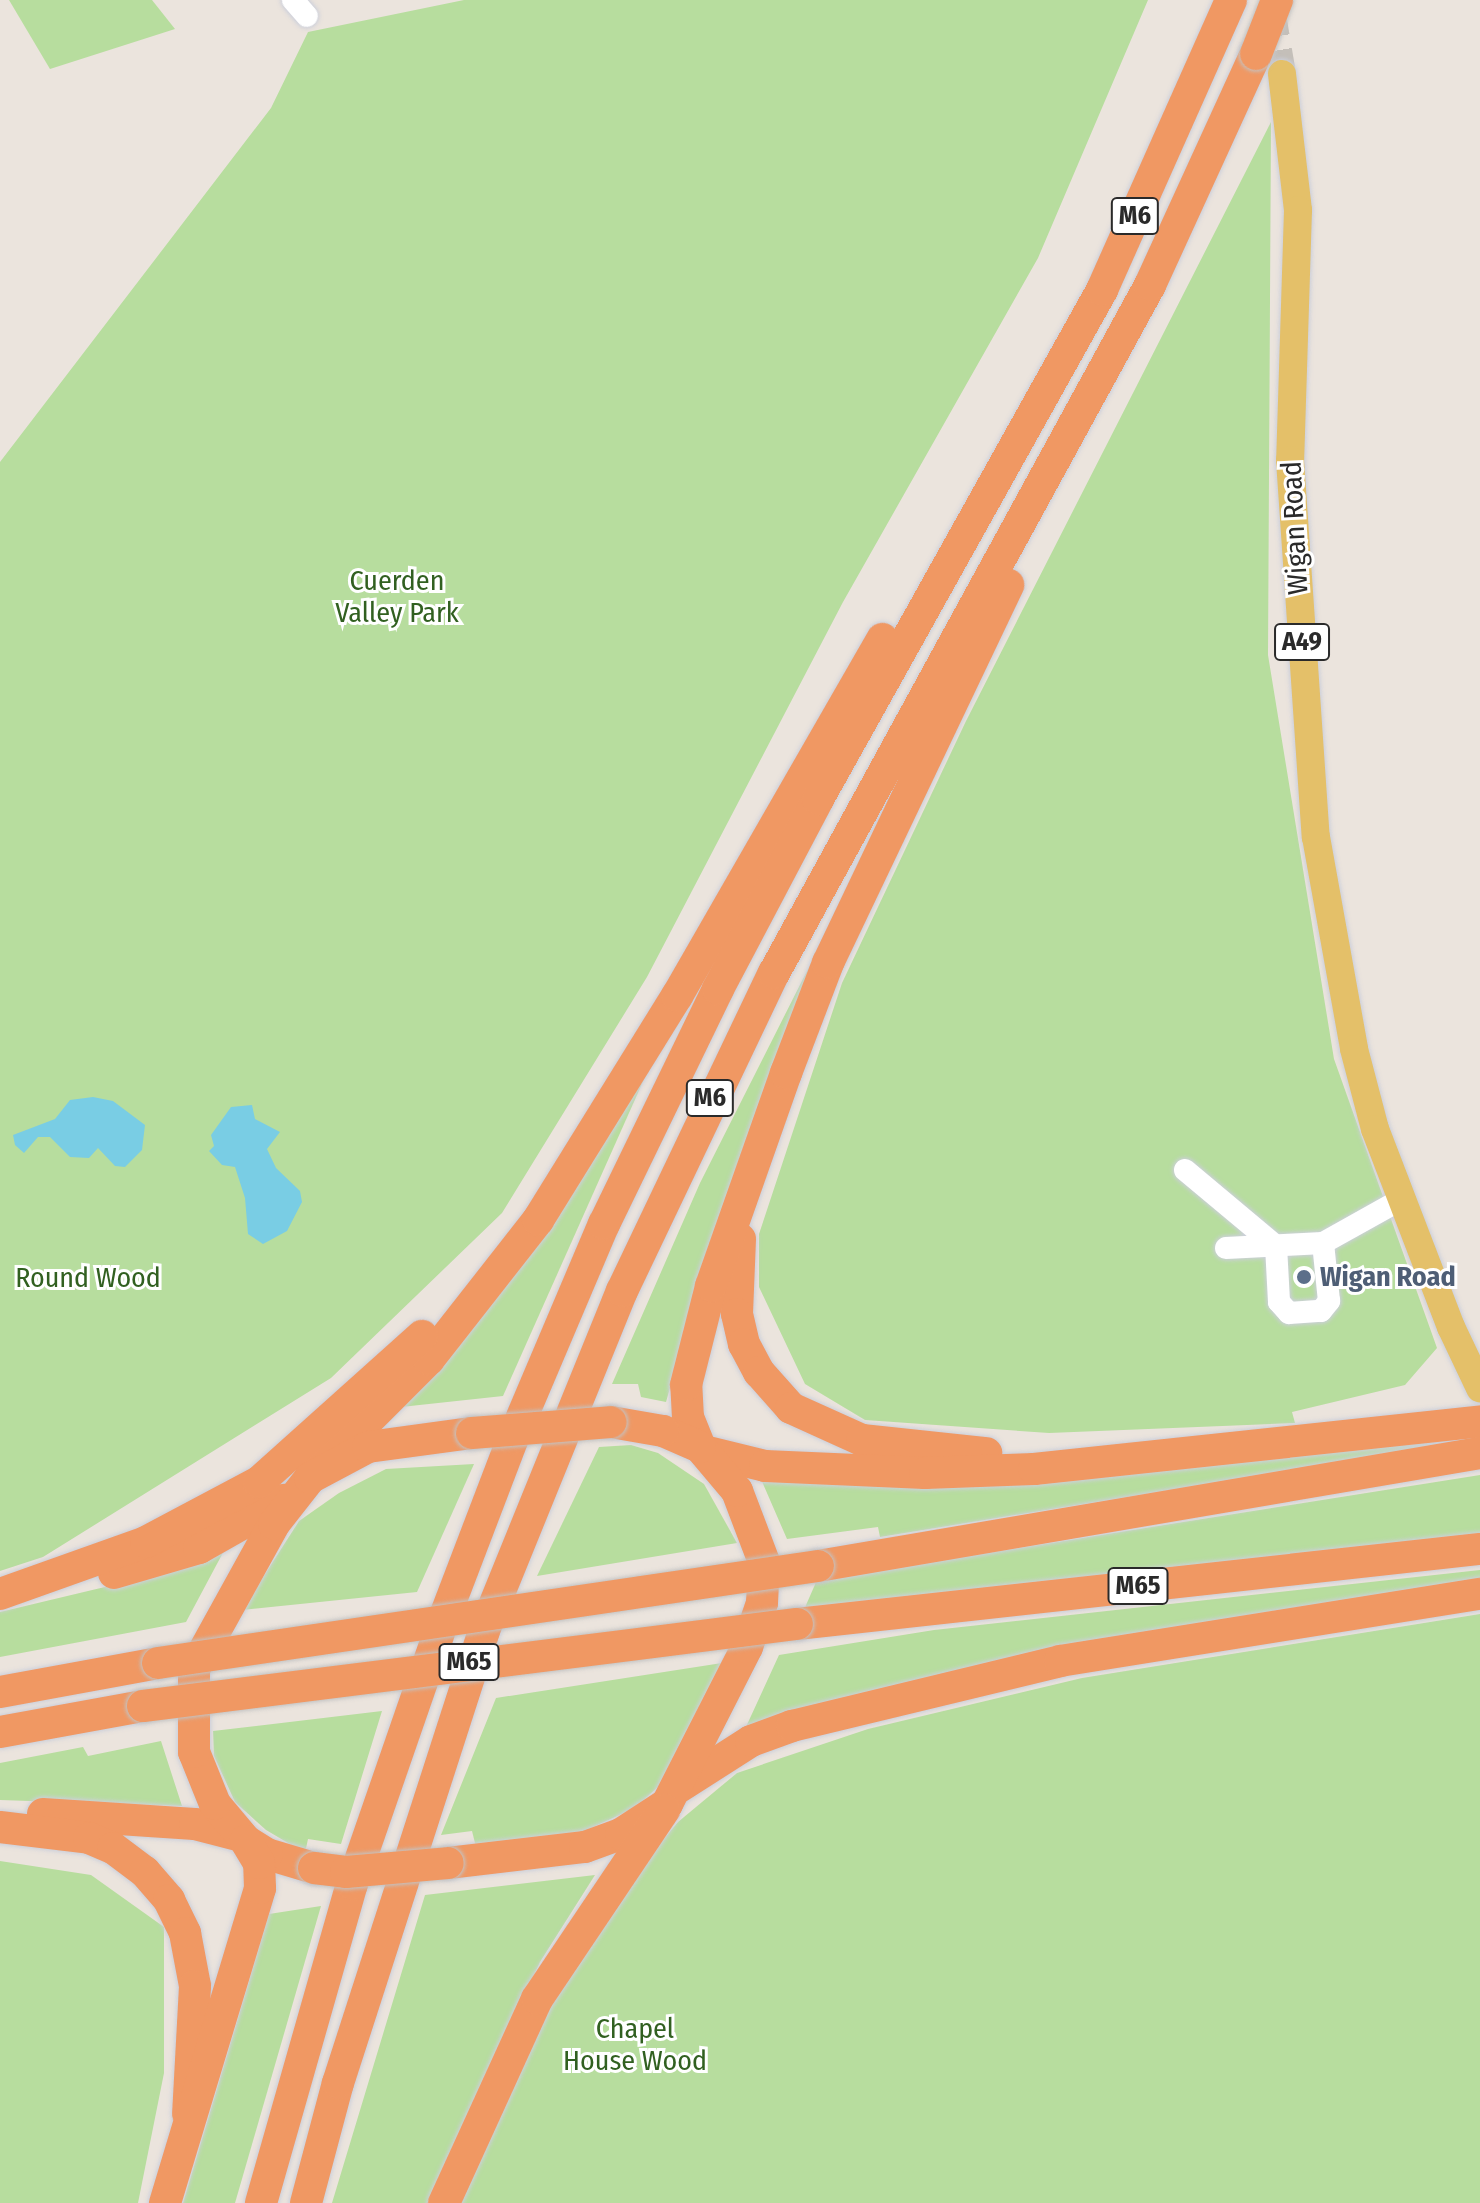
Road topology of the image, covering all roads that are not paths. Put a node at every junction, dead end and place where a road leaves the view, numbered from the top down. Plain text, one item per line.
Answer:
1 (1231, 0) edge
2 (1277, 0) edge
3 (1282, 74) tunnel mouth
4 (1150, 285) junction
5 (1025, 426) junction
6 (588, 1141) junction
7 (1185, 1170) dead end
8 (744, 1192) junction
9 (1400, 1200) junction
10 (1323, 1243) junction
11 (1276, 1246) junction
12 (1226, 1248) dead end
13 (1480, 1388) edge
14 (1476, 1421) edge
15 (702, 1449) junction
16 (1480, 1453) edge
17 (1134, 1458) junction
18 (302, 1485) junction
19 (1480, 1549) edge
20 (44, 1581) junction
21 (0, 1594) edge
22 (1480, 1594) edge
23 (0, 1692) edge
24 (0, 1732) edge
25 (673, 1795) junction
26 (0, 1815) edge
27 (0, 1827) edge
28 (244, 1838) junction
29 (188, 2114) junction
30 (165, 2203) edge
31 (261, 2203) edge
32 (306, 2203) edge
33 (444, 2203) edge

1 - 5 highway, M6
2 - 4 highway, M6, bridge
3 - 9 main road, Wigan Road / A49
4 - 8 highway
4 - 32 highway, M6
5 - 6 highway
5 - 31 highway, M6
6 - 18 highway
6 - 20 highway
7 - 11 lane
8 - 15 highway
8 - 17 highway
9 - 10 lane
9 - 13 main road, Wigan Road / A49
10 - 11 lane
10 - 11 lane
11 - 12 lane
14 - 17 highway
15 - 17 highway
15 - 18 highway, bridge
15 - 25 highway
16 - 23 highway, M65, bridge
18 - 20 highway
18 - 28 highway
19 - 24 highway, M65, bridge
20 - 21 highway
22 - 25 highway
25 - 28 highway, bridge
25 - 33 highway
26 - 28 highway
27 - 29 highway
28 - 29 highway
29 - 30 highway

